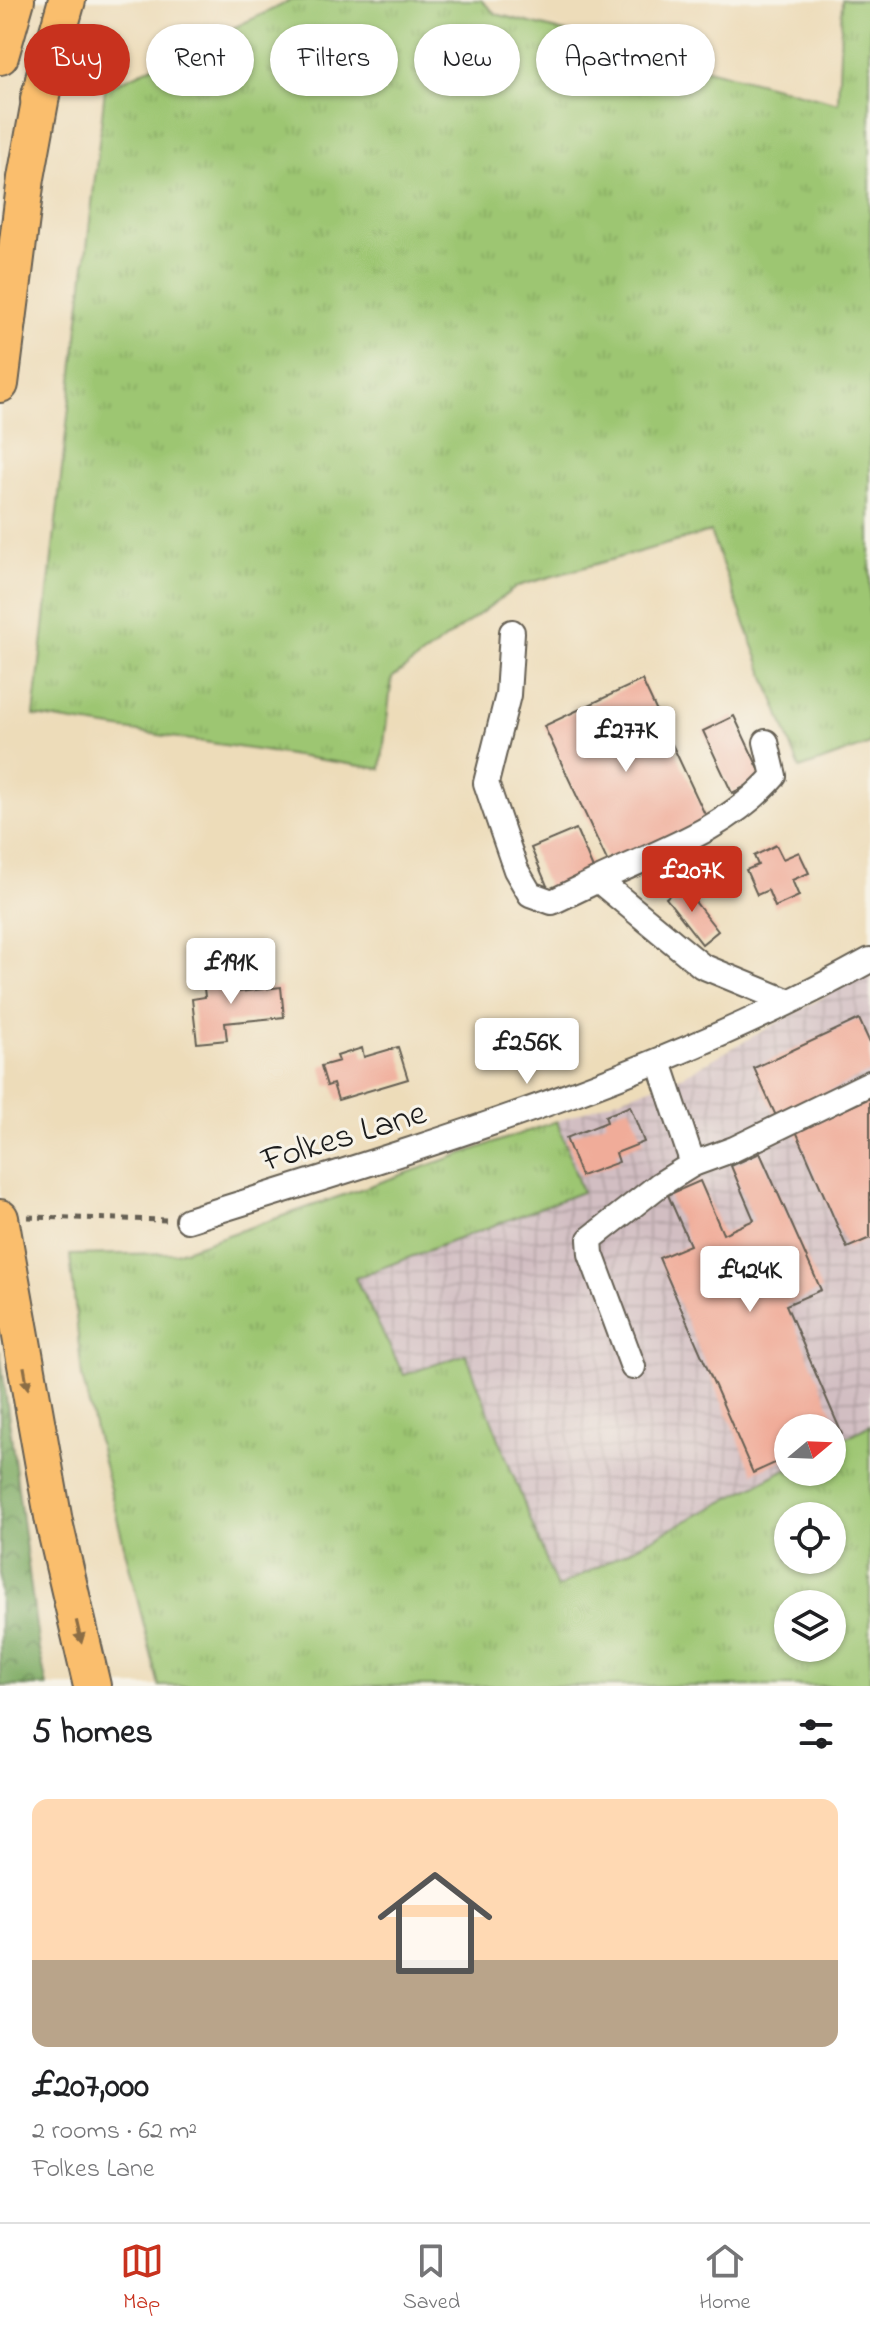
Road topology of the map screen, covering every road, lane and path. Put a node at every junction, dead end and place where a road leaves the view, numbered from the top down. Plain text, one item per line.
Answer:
1 (67, 0) edge
2 (9, 13) edge
3 (60, 24) edge
4 (0, 56) edge
5 (39, 96) edge
6 (41, 96) edge
7 (0, 251) edge
8 (0, 384) edge
9 (512, 632) dead end
10 (766, 742) dead end
11 (598, 880) junction
12 (870, 960) edge
13 (787, 1001) junction
14 (659, 1062) junction
15 (870, 1083) edge
16 (693, 1164) junction
17 (14, 1218) edge
18 (188, 1220) joint
19 (633, 1367) dead end
20 (92, 1686) edge

1 - 3 highway
2 - 4 highway
5 - 7 highway
6 - 8 highway
9 - 11 street
10 - 11 street
11 - 13 street
12 - 13 street, Folkes Lane
13 - 14 street, Folkes Lane
14 - 16 street
14 - 18 street, Folkes Lane
15 - 16 street
16 - 19 street
17 - 18 path
17 -> 20 highway

